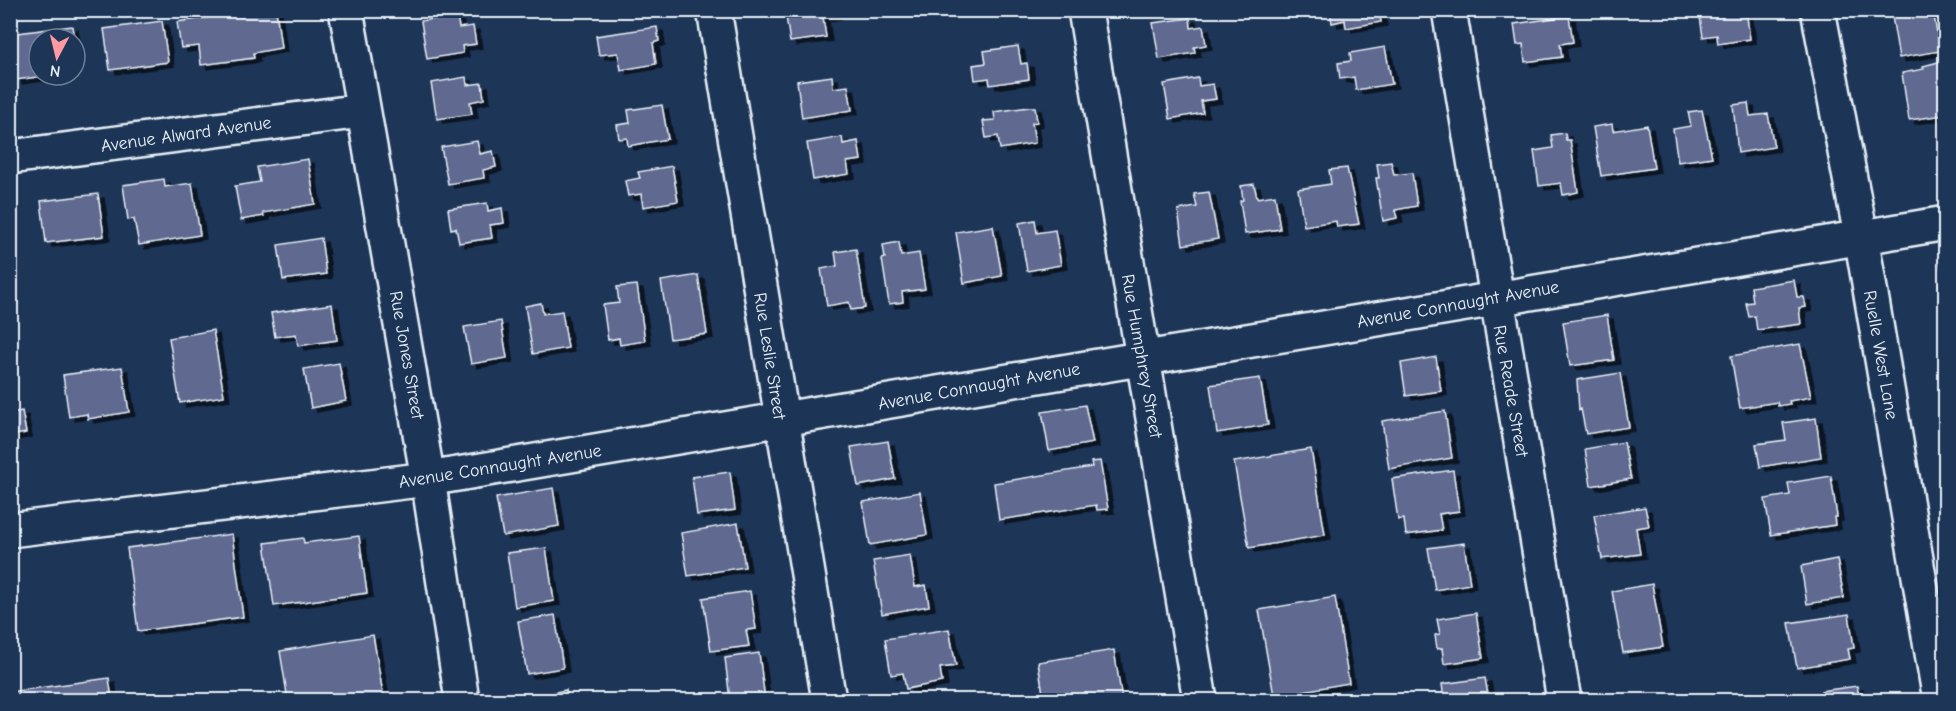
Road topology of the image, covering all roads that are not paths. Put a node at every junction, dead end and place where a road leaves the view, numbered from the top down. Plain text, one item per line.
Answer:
1 (346, 10) edge
2 (714, 10) edge
3 (1085, 10) edge
4 (1449, 10) edge
5 (1818, 10) edge
6 (362, 111) junction
7 (10, 157) edge
8 (1946, 223) edge
9 (1861, 236) junction
10 (1497, 298) junction
11 (1142, 358) junction
12 (781, 419) junction
13 (428, 479) junction
14 (10, 530) edge
15 (462, 700) edge
16 (829, 700) edge
17 (1200, 700) edge
18 (1564, 700) edge
19 (1940, 700) edge

1 - 6 street, Rue Jones Street
2 - 12 street, Rue Leslie Street
3 - 11 street, Rue Humphrey Street
4 - 10 street, Rue Reade Street
5 - 9 street, Ruelle West Lane
6 - 7 street, Avenue Alward Avenue
6 - 13 street, Rue Jones Street
8 - 9 street, Avenue Connaught Avenue
9 - 10 street, Avenue Connaught Avenue
9 - 19 street, Ruelle West Lane
10 - 11 street, Avenue Connaught Avenue
10 - 18 street, Rue Reade Street
11 - 12 street, Avenue Connaught Avenue
11 - 17 street, Rue Humphrey Street
12 - 13 street, Avenue Connaught Avenue
12 - 16 street, Rue Leslie Street
13 - 14 street, Avenue Connaught Avenue
13 - 15 street, Rue Jones Street

